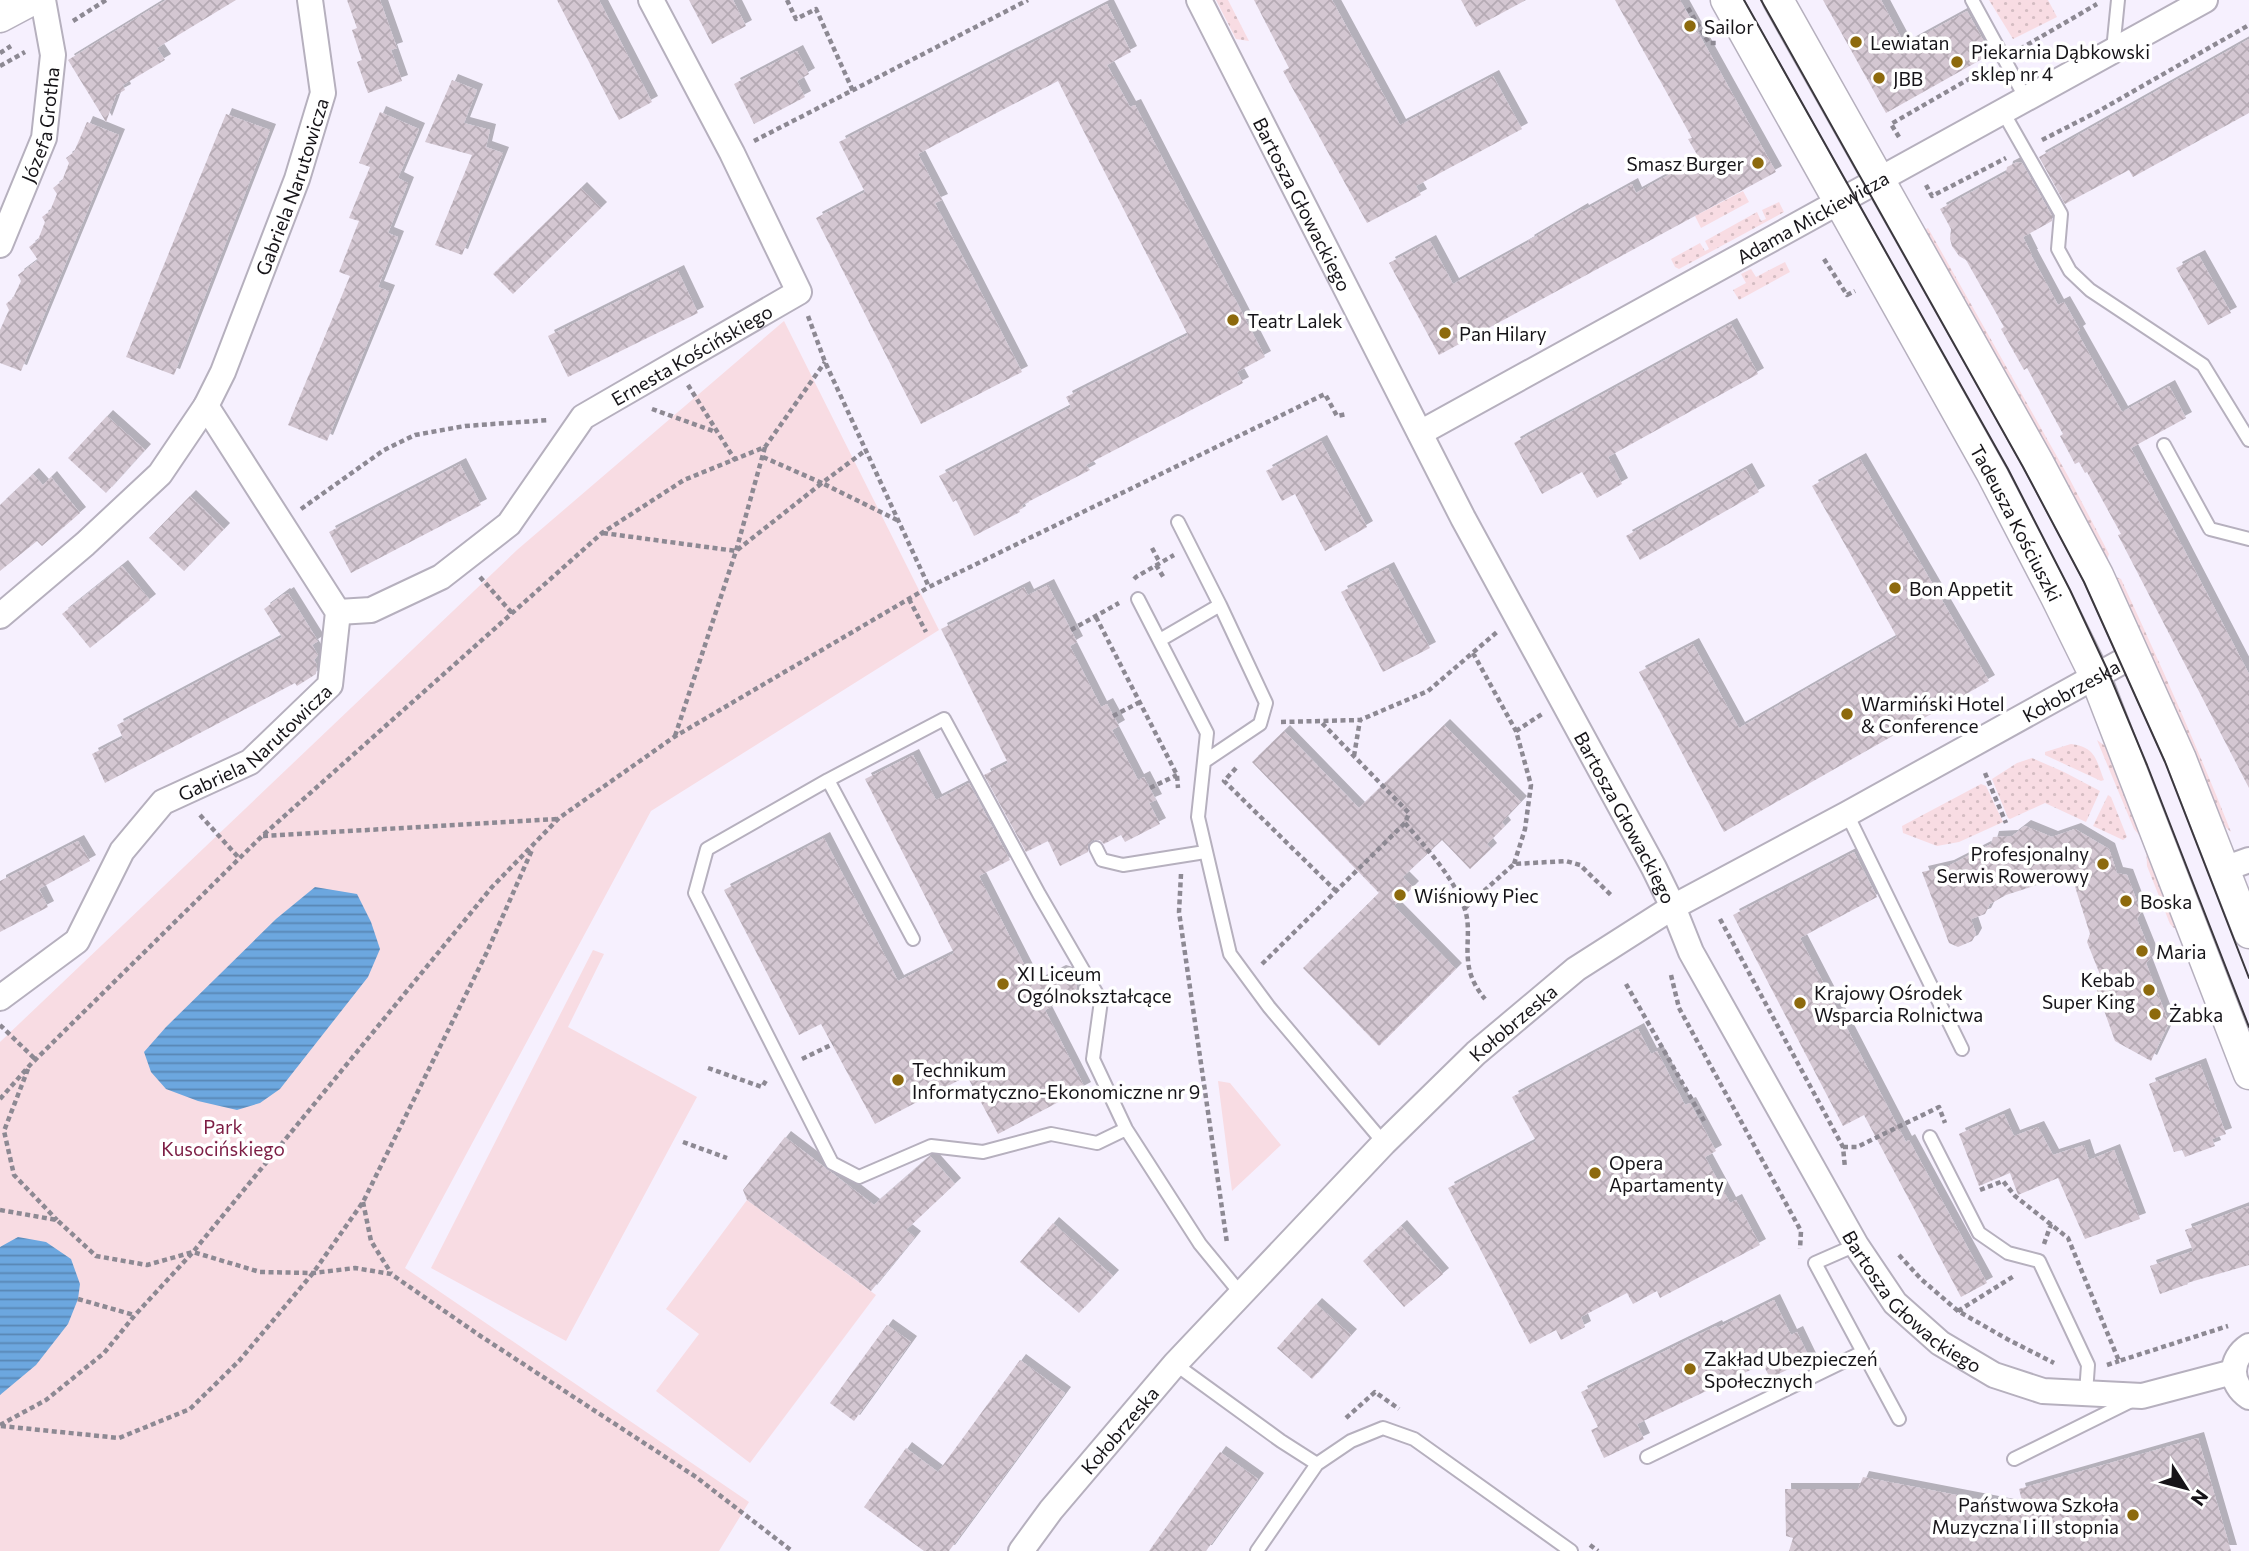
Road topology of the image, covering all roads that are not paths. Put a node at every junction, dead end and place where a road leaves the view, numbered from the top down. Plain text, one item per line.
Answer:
1 (32, 0) edge
2 (43, 0) edge
3 (310, 0) edge
4 (650, 0) edge
5 (1199, 0) edge
6 (1726, 0) edge
7 (1778, 0) edge
8 (1972, 0) edge
9 (2118, 0) edge
10 (2205, 0) edge
11 (0, 17) edge
12 (2113, 50) junction
13 (2025, 99) junction
14 (2003, 112) junction
15 (1878, 180) junction
16 (1839, 202) junction
17 (0, 245) edge
18 (206, 405) junction
19 (1420, 433) junction
20 (2249, 440) edge
21 (2164, 445) dead end
22 (1178, 522) dead end
23 (2249, 539) edge
24 (1139, 599) dead end
25 (1220, 605) junction
26 (338, 612) junction
27 (0, 616) edge
28 (1160, 640) junction
29 (2134, 655) junction
30 (2095, 676) junction
31 (1205, 761) junction
32 (828, 780) junction
33 (1847, 814) junction
34 (1096, 848) dead end
35 (1205, 852) junction
36 (2237, 865) edge
37 (1673, 907) junction
38 (2249, 933) edge
39 (913, 939) dead end
40 (0, 998) edge
41 (1962, 1049) dead end
42 (2249, 1074) edge
43 (1126, 1129) junction
44 (1930, 1136) dead end
45 (1384, 1143) junction
46 (1856, 1245) junction
47 (1241, 1294) junction
48 (2249, 1346) edge
49 (1863, 1352) junction
50 (1175, 1364) junction
51 (2233, 1372) junction
52 (2087, 1382) junction
53 (2142, 1396) junction
54 (2249, 1397) edge
55 (1899, 1419) dead end
56 (1647, 1457) dead end
57 (2014, 1459) dead end
58 (1317, 1464) junction
59 (1021, 1551) edge
60 (1257, 1551) edge
61 (1571, 1551) edge

1 - 11 street
2 - 17 street, Józefa Grotha
3 - 18 street, Gabriela Narutowicza
4 - 26 street, Ernesta Kościńskiego
5 - 19 street, Bartosza Głowackiego
6 - 16 street, Tadeusza Kościuszki
7 - 15 street
8 - 13 lane
9 - 12 lane
10 - 12 street, Adama Mickiewicza
12 - 13 street, Adama Mickiewicza
13 - 14 street, Adama Mickiewicza
14 - 15 street, Adama Mickiewicza
14 - 20 lane
15 - 16 street, Adama Mickiewicza
15 - 29 street
16 - 19 street, Adama Mickiewicza
16 - 30 street, Tadeusza Kościuszki
18 - 26 street
18 - 27 street, Gabriela Narutowicza
19 - 37 street, Bartosza Głowackiego
21 - 23 lane
22 - 25 lane
24 - 28 lane
25 - 28 lane
25 - 31 lane
26 - 40 street, Gabriela Narutowicza
28 - 31 lane
29 - 30 street, Kołobrzeska
29 - 36 street
30 - 33 street, Kołobrzeska
30 - 42 street, Tadeusza Kościuszki
31 - 35 lane
32 - 39 lane
32 - 43 lane
32 - 43 lane
33 - 37 street, Kołobrzeska
33 - 41 lane
34 - 35 lane
35 - 45 lane
36 - 38 street
37 - 45 street, Kołobrzeska
37 - 46 street, Bartosza Głowackiego
43 - 47 lane
44 - 52 lane
45 - 47 street, Kołobrzeska
46 - 49 lane
46 - 52 street, Bartosza Głowackiego
47 - 50 street, Kołobrzeska
48 - 51 street
49 - 55 lane
49 - 56 lane
50 - 58 lane
50 - 59 street, Kołobrzeska
51 - 53 street, Bartosza Głowackiego
51 - 54 street
52 - 53 street, Bartosza Głowackiego
53 - 57 lane
58 - 60 lane
58 - 61 lane

